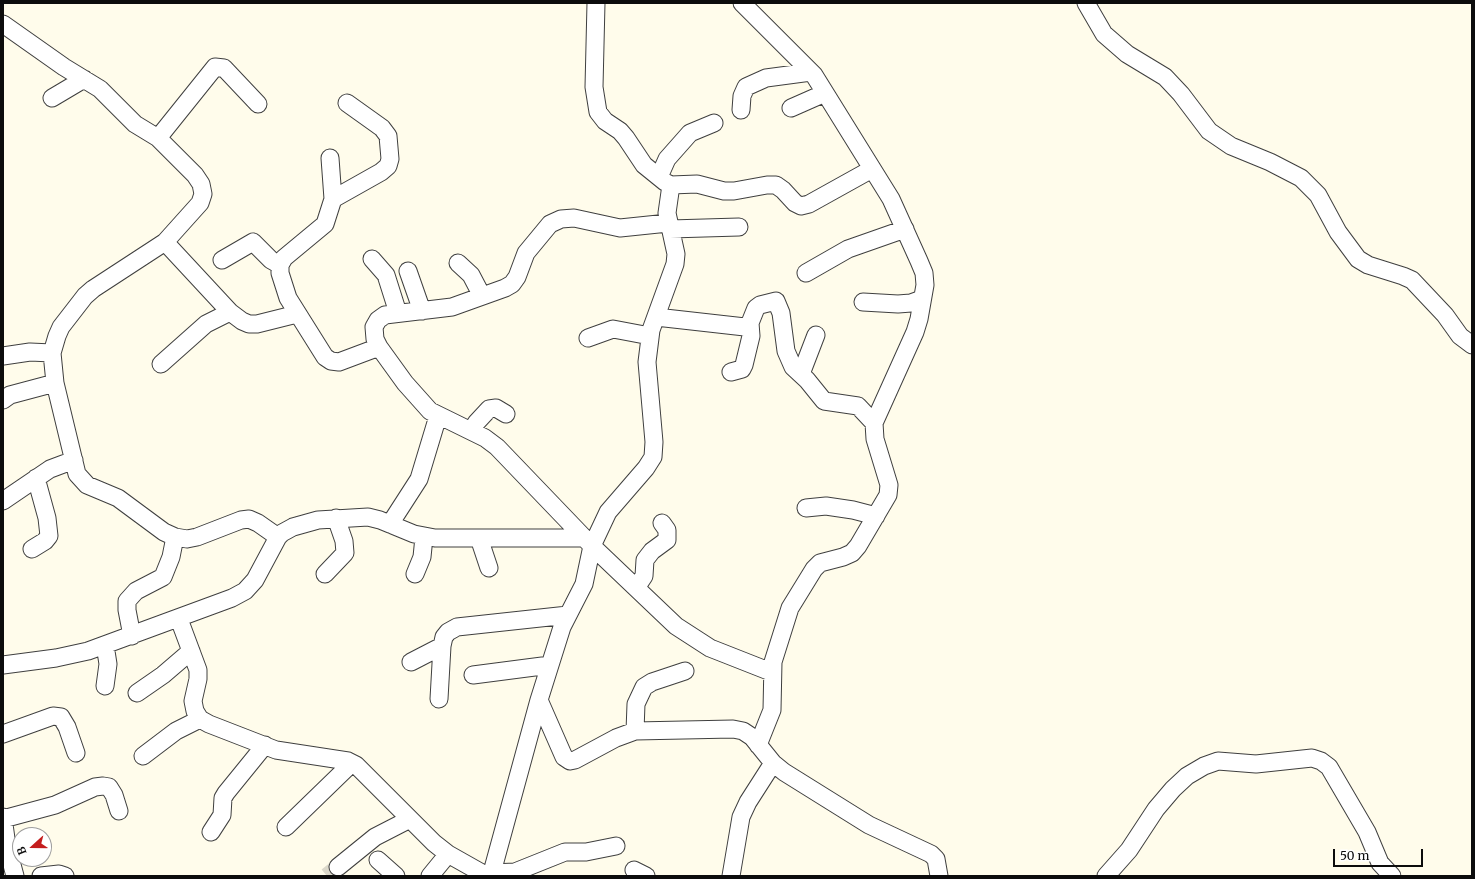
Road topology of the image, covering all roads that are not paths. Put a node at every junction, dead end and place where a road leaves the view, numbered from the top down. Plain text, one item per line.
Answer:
1 (596, 3) edge
2 (742, 3) edge
3 (1086, 3) edge
4 (3, 24) edge
5 (811, 72) junction
6 (84, 79) junction
7 (825, 93) junction
8 (52, 98) dead end
9 (347, 103) dead end
10 (258, 104) dead end
11 (790, 108) dead end
12 (741, 110) dead end
13 (714, 124) dead end
14 (158, 138) junction
15 (330, 158) dead end
16 (872, 169) junction
17 (665, 181) junction
18 (333, 199) junction
19 (669, 226) junction
20 (739, 227) dead end
21 (905, 229) junction
22 (165, 242) junction
23 (372, 259) dead end
24 (222, 260) dead end
25 (458, 263) dead end
26 (280, 265) junction
27 (408, 271) dead end
28 (806, 273) dead end
29 (482, 296) junction
30 (922, 299) junction
31 (863, 302) dead end
32 (422, 310) junction
33 (230, 312) junction
34 (398, 313) junction
35 (297, 314) junction
36 (656, 318) junction
37 (750, 323) junction
38 (816, 335) dead end
39 (650, 336) junction
40 (588, 338) dead end
41 (1472, 345) edge
42 (379, 347) junction
43 (52, 353) junction
44 (3, 356) edge
45 (161, 364) dead end
46 (730, 372) dead end
47 (801, 374) junction
48 (56, 383) junction
49 (3, 400) edge
50 (506, 414) dead end
51 (438, 416) junction
52 (874, 424) junction
53 (473, 427) junction
54 (74, 460) junction
55 (36, 478) junction
56 (3, 501) edge
57 (806, 508) dead end
58 (876, 516) junction
59 (336, 518) junction
60 (662, 523) dead end
61 (390, 524) junction
62 (424, 536) junction
63 (175, 537) junction
64 (278, 537) junction
65 (479, 538) junction
66 (588, 542) junction
67 (32, 549) dead end
68 (489, 568) dead end
69 (325, 574) dead end
70 (415, 574) dead end
71 (636, 588) junction
72 (568, 615) junction
73 (179, 619) junction
74 (132, 636) junction
75 (105, 645) junction
76 (442, 646) junction
77 (191, 651) junction
78 (411, 662) dead end
79 (3, 665) edge
80 (550, 665) junction
81 (684, 671) dead end
82 (771, 672) junction
83 (473, 675) dead end
84 (105, 686) dead end
85 (137, 693) dead end
86 (440, 699) dead end
87 (539, 700) junction
88 (200, 719) junction
89 (635, 731) junction
90 (3, 734) edge
91 (265, 745) junction
92 (758, 745) junction
93 (76, 753) dead end
94 (143, 756) dead end
95 (352, 763) junction
96 (773, 763) junction
97 (119, 811) dead end
98 (3, 818) edge
99 (410, 818) junction
100 (286, 826) dead end
101 (211, 832) dead end
102 (616, 846) dead end
103 (448, 854) junction
104 (378, 860) dead end
105 (338, 867) tunnel mouth
106 (519, 873) edge
107 (490, 875) edge
108 (15, 876) edge
109 (41, 876) edge
110 (66, 876) edge
111 (396, 876) edge
112 (429, 876) edge
113 (731, 876) edge
114 (940, 876) edge
115 (1106, 876) edge
116 (1392, 876) edge

1 - 17 street
2 - 5 street
3 - 41 street
4 - 6 street
5 - 7 street
5 - 12 street
6 - 8 street
6 - 14 street
7 - 11 street
7 - 16 street
9 - 18 street
10 - 14 street
13 - 17 street
14 - 22 street
15 - 18 street
16 - 17 street
16 - 21 street
17 - 19 street
18 - 26 street
19 - 20 street
19 - 29 street
19 - 36 street
21 - 28 street
21 - 30 street
22 - 33 street
22 - 43 street
23 - 34 street
24 - 26 street
25 - 29 street
26 - 35 street
27 - 32 street
29 - 32 street
30 - 31 street
30 - 52 street
32 - 34 street
33 - 35 street
33 - 45 street
34 - 42 street
35 - 42 street
36 - 37 street
36 - 39 street
37 - 46 street
37 - 47 street
38 - 47 street
39 - 40 street
39 - 66 street
42 - 51 street
43 - 44 street
43 - 48 street
47 - 52 street
48 - 49 street
48 - 54 street
50 - 53 street
51 - 53 street
51 - 61 street
52 - 58 street
53 - 66 street
54 - 55 street
54 - 63 street
55 - 56 street
55 - 67 street
57 - 58 street
58 - 82 street
59 - 61 street
59 - 64 street
59 - 69 street
60 - 71 street
61 - 62 street
62 - 65 street
62 - 70 street
63 - 64 street
63 - 74 street
64 - 73 street
65 - 66 street
65 - 68 street
66 - 71 street
66 - 72 street
71 - 82 street
72 - 76 street
72 - 80 street
73 - 74 street
73 - 77 street
74 - 75 street
75 - 79 street
75 - 84 street
76 - 78 street
76 - 86 street
77 - 85 street
77 - 88 street
80 - 83 street
80 - 87 street
81 - 89 street
82 - 92 street
87 - 89 street
87 - 107 street
88 - 91 street
88 - 94 street
89 - 92 street
90 - 93 street
91 - 95 street
91 - 101 street
92 - 96 street
95 - 99 street
95 - 100 street
96 - 113 street
96 - 114 street
97 - 98 street
98 - 108 street
99 - 103 street
99 - 105 street
102 - 106 street
103 - 107 street
103 - 112 street
104 - 111 street
106 - 107 street
109 - 110 street
115 - 116 street

